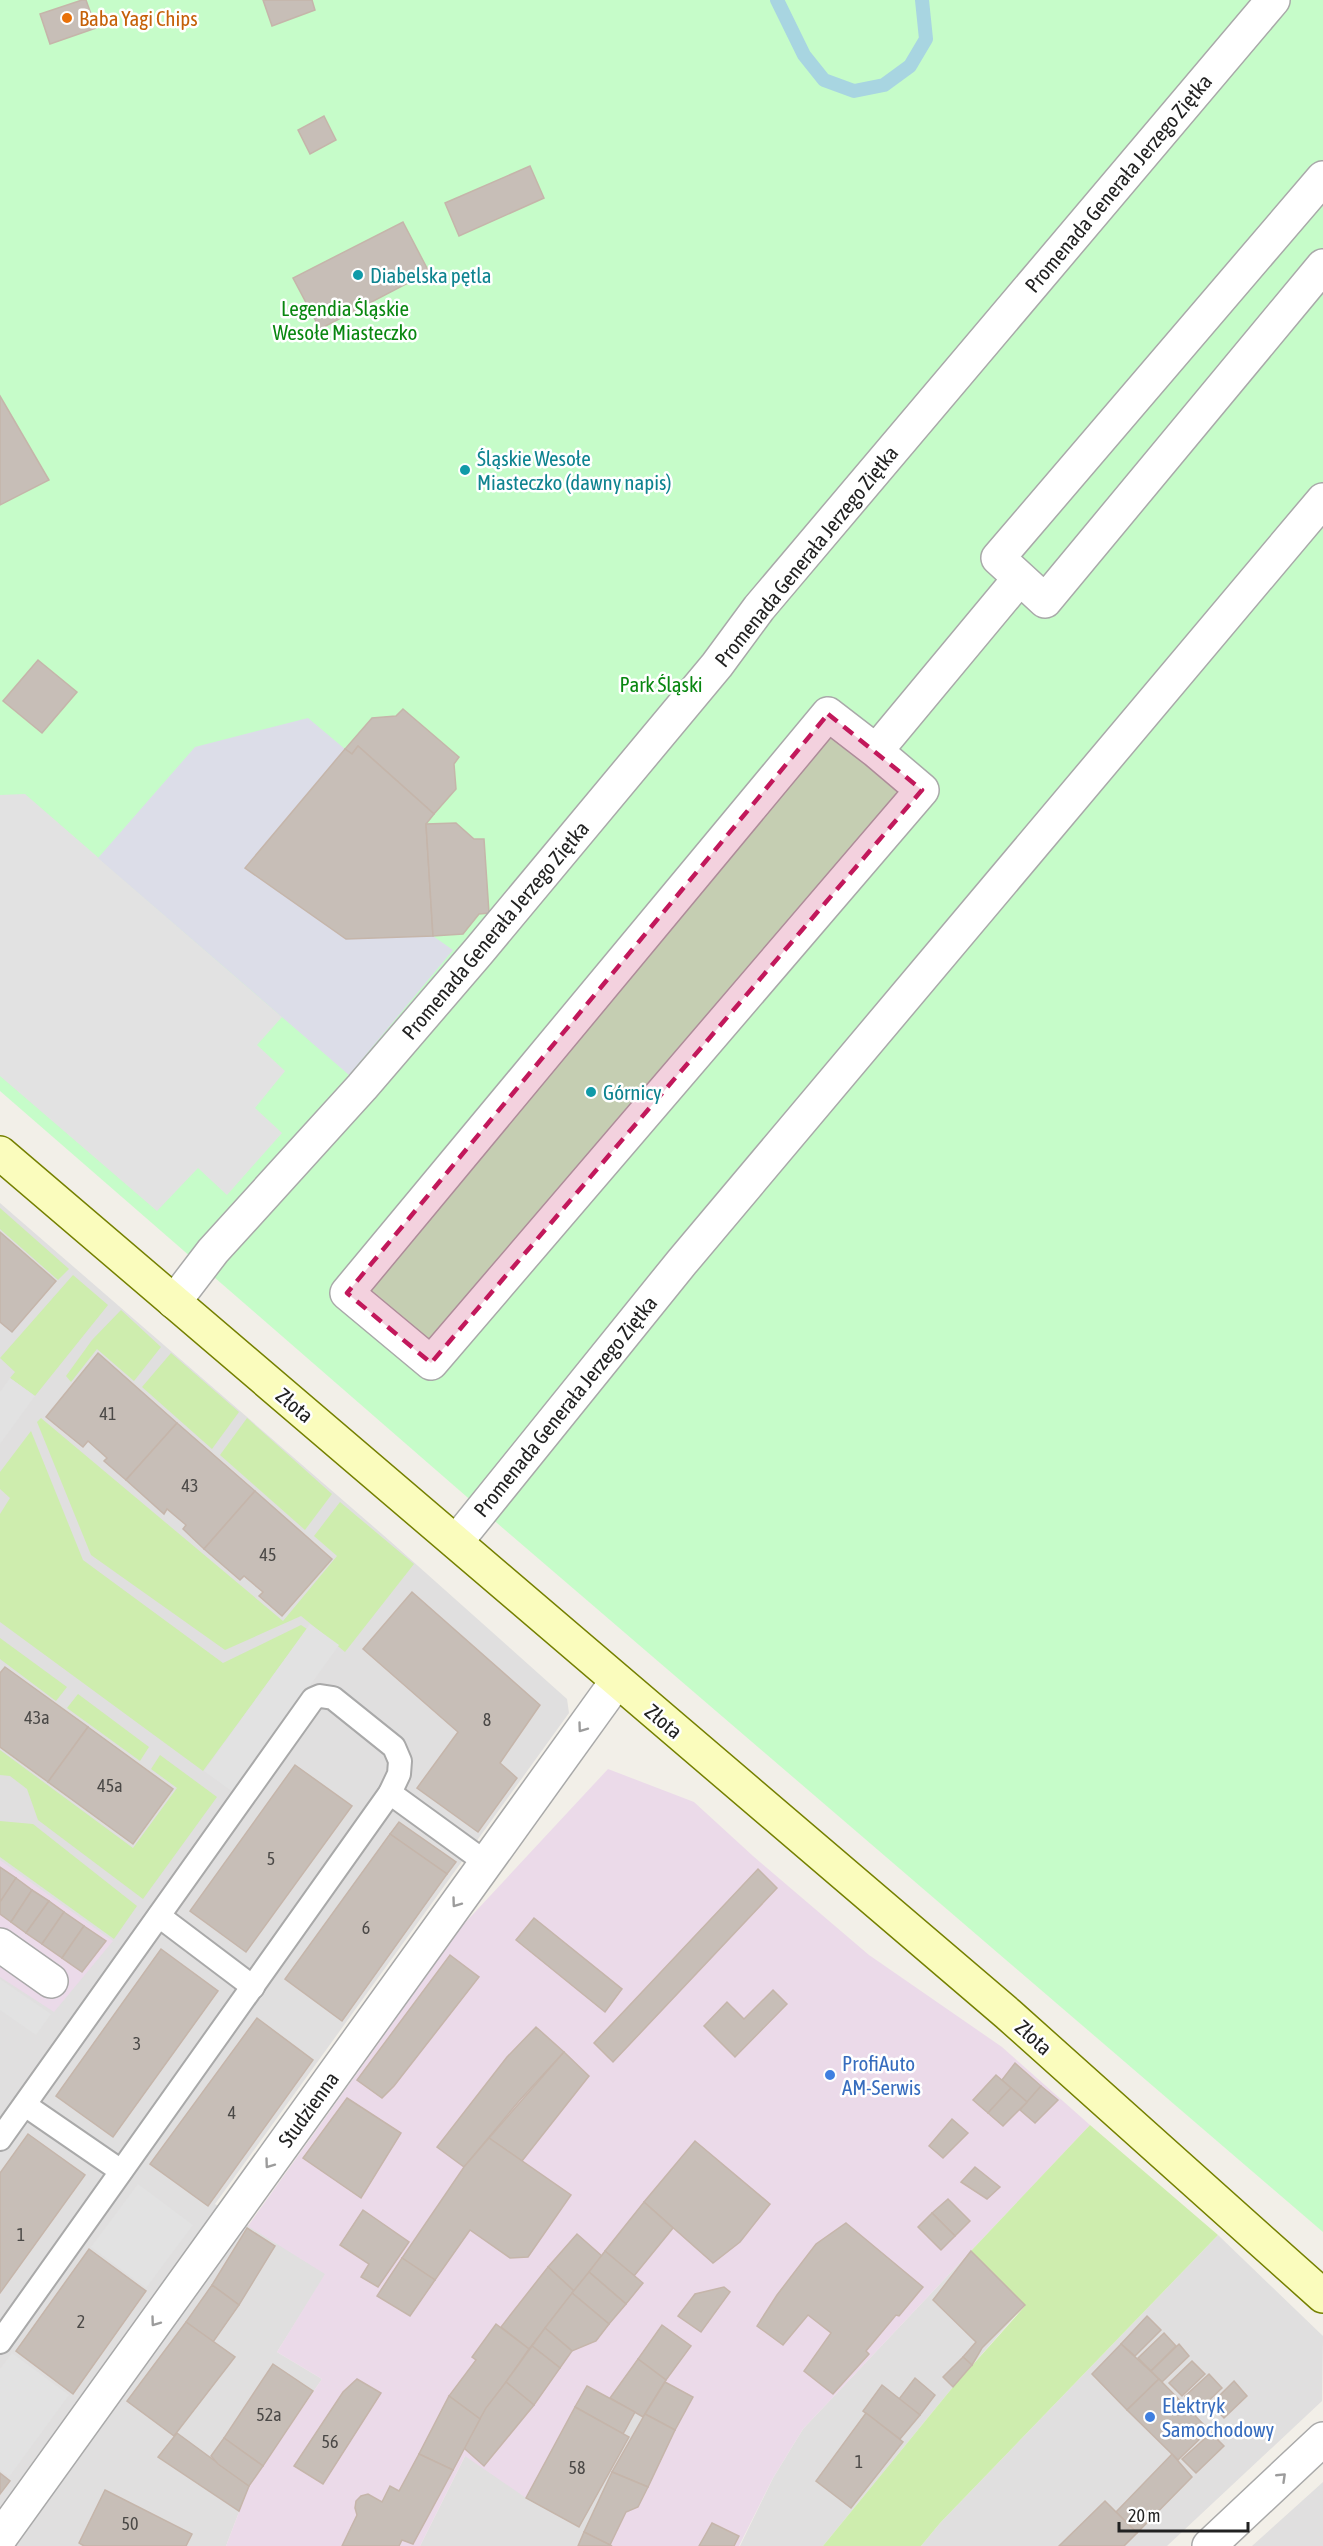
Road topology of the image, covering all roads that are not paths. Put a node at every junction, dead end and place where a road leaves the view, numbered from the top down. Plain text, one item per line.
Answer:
1 (1273, 0) edge
2 (1323, 178) edge
3 (1323, 266) edge
4 (1323, 500) edge
5 (1019, 579) junction
6 (876, 751) junction
7 (0, 1153) edge
8 (174, 1302) junction
9 (456, 1542) junction
10 (617, 1681) junction
11 (390, 1794) junction
12 (485, 1862) junction
13 (159, 1916) junction
14 (0, 1945) edge
15 (51, 1981) dead end
16 (254, 1987) junction
17 (25, 2105) junction
18 (0, 2139) edge
19 (121, 2171) junction
20 (1323, 2296) edge
21 (0, 2342) edge
22 (1323, 2439) edge
23 (0, 2538) edge
24 (1209, 2546) edge

1 - 8 street, Promenada Generała Jerzego Ziętka
2 - 5 street
3 - 5 street
4 - 9 street, Promenada Generała Jerzego Ziętka
5 - 6 street
6 - 6 street
7 - 8 street, Złota
8 - 9 street, Złota
9 - 10 street, Złota
10 -> 12 street, Studzienna
10 - 20 street, Złota
11 - 12 lane
11 - 13 lane
11 - 16 lane
12 -> 23 street, Studzienna
13 - 16 lane
13 - 17 lane
14 - 15 street
16 - 19 lane
17 - 18 lane
17 - 19 lane
19 - 21 lane
24 -> 22 street

